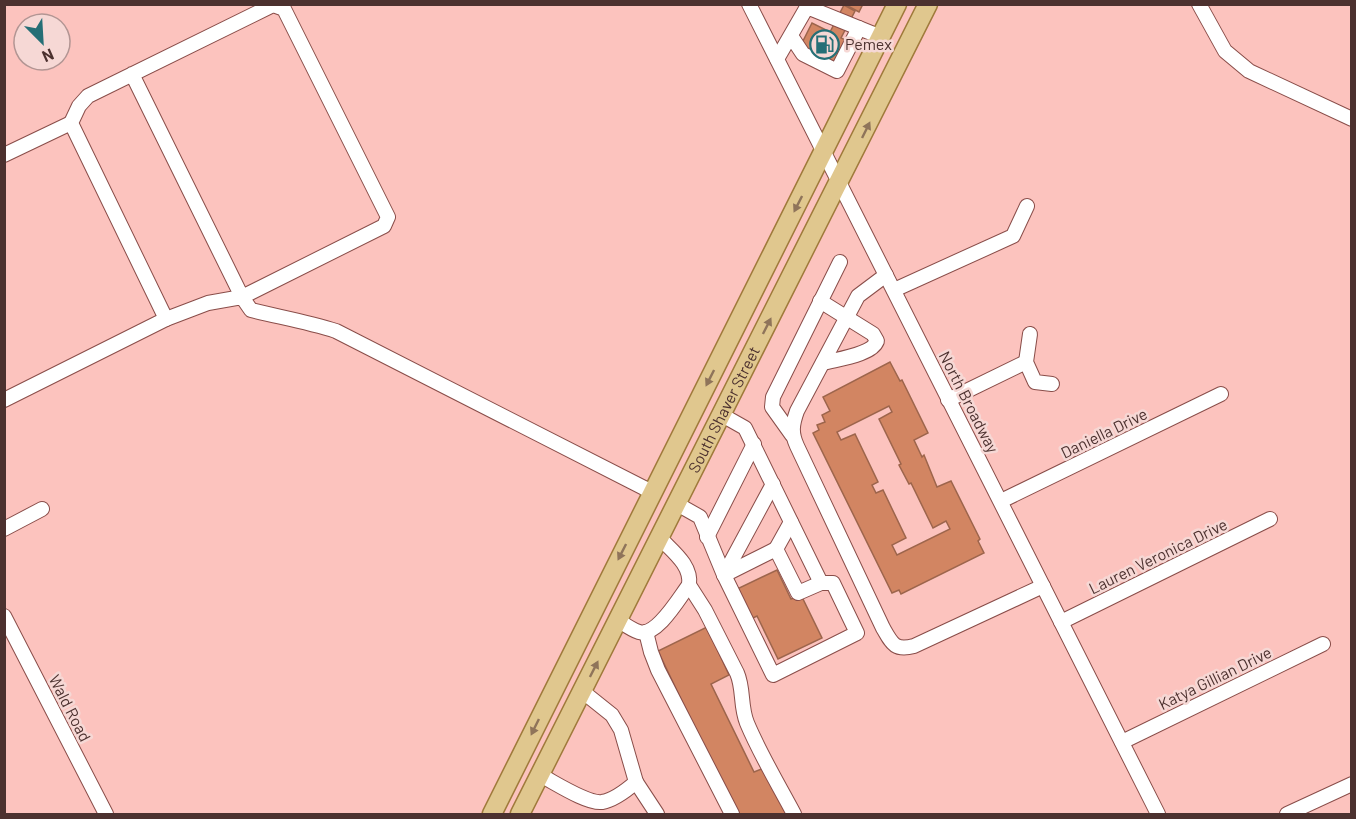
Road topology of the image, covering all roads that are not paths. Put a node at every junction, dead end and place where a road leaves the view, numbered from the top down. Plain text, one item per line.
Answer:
1 (749, 4) edge
2 (897, 4) edge
3 (928, 4) edge
4 (1199, 4) edge
5 (859, 28) junction
6 (791, 36) junction
7 (881, 37) junction
8 (777, 59) junction
9 (132, 74) junction
10 (1352, 119) edge
11 (71, 123) junction
12 (824, 152) junction
13 (4, 155) edge
14 (840, 182) junction
15 (1028, 206) dead end
16 (840, 262) dead end
17 (886, 275) junction
18 (894, 290) junction
19 (242, 297) junction
20 (820, 301) junction
21 (847, 318) junction
22 (166, 319) junction
23 (1030, 334) dead end
24 (1026, 362) junction
25 (823, 363) junction
26 (1052, 384) dead end
27 (1221, 394) dead end
28 (4, 400) edge
29 (948, 400) junction
30 (722, 416) junction
31 (792, 435) junction
32 (754, 444) junction
33 (773, 484) junction
34 (652, 492) junction
35 (1000, 501) junction
36 (677, 504) junction
37 (42, 509) dead end
38 (1270, 519) dead end
39 (791, 522) junction
40 (4, 529) edge
41 (706, 537) junction
42 (660, 538) junction
43 (776, 549) junction
44 (724, 575) junction
45 (821, 583) junction
46 (689, 585) junction
47 (1043, 586) junction
48 (594, 607) junction
49 (4, 615) edge
50 (618, 620) junction
51 (1061, 622) junction
52 (646, 632) junction
53 (1323, 644) dead end
54 (582, 691) junction
55 (1122, 742) junction
56 (518, 762) junction
57 (540, 775) junction
58 (636, 782) junction
59 (1352, 784) edge
60 (1152, 812) edge
61 (106, 814) edge
62 (492, 814) edge
63 (520, 814) edge
64 (657, 814) edge
65 (732, 814) edge
66 (794, 814) edge
67 (1287, 814) edge

1 - 8 street, North Broadway
2 - 7 main road, South Shaver Street
14 -> 3 main road, South Shaver Street
4 - 10 street
5 - 6 street
5 - 6 street
5 - 7 street
6 - 8 street
7 - 12 main road, South Shaver Street
8 - 12 street, North Broadway
9 - 11 street
9 - 19 street
9 - 19 street
11 - 13 street
11 - 22 street
12 - 14 street, North Broadway
12 -> 34 main road, South Shaver Street
14 - 17 street, North Broadway
30 -> 14 main road, South Shaver Street
15 - 18 street
16 - 20 street
17 - 18 street, North Broadway
17 - 21 street
18 - 29 street, North Broadway
19 - 22 street
19 - 34 street
20 - 21 street
20 - 31 street
21 - 25 street
21 - 25 street
22 - 28 street
23 - 24 street
24 - 26 street
24 - 29 street
25 - 31 street
27 - 35 street, Daniella Drive
29 - 35 street, North Broadway
30 - 32 street
30 - 36 main road, South Shaver Street
31 - 47 street
32 - 33 street
32 - 41 street
33 - 39 street
33 - 44 street
34 - 36 main road
34 -> 48 main road, South Shaver Street
35 - 47 street, North Broadway
36 - 41 street
36 - 42 main road, South Shaver Street
37 - 40 street
38 - 51 street, Lauren Veronica Drive
39 - 43 street
39 - 45 street
41 - 44 street
42 - 46 street
42 - 50 main road, South Shaver Street
43 - 44 street
43 - 45 street
44 - 45 street
46 - 52 street
46 - 66 street
47 - 51 street, North Broadway
48 - 50 main road
48 -> 56 main road, South Shaver Street
49 - 61 street, Wald Road
50 - 52 street
54 -> 50 main road, South Shaver Street
51 - 55 street, North Broadway
52 - 65 street
53 - 55 street, Katya Gillian Drive
54 - 57 main road, South Shaver Street
54 - 58 street
55 - 60 street, North Broadway
56 - 57 main road
56 - 62 main road, South Shaver Street
57 - 58 street
57 - 63 main road, South Shaver Street
58 - 64 street
59 - 67 street

